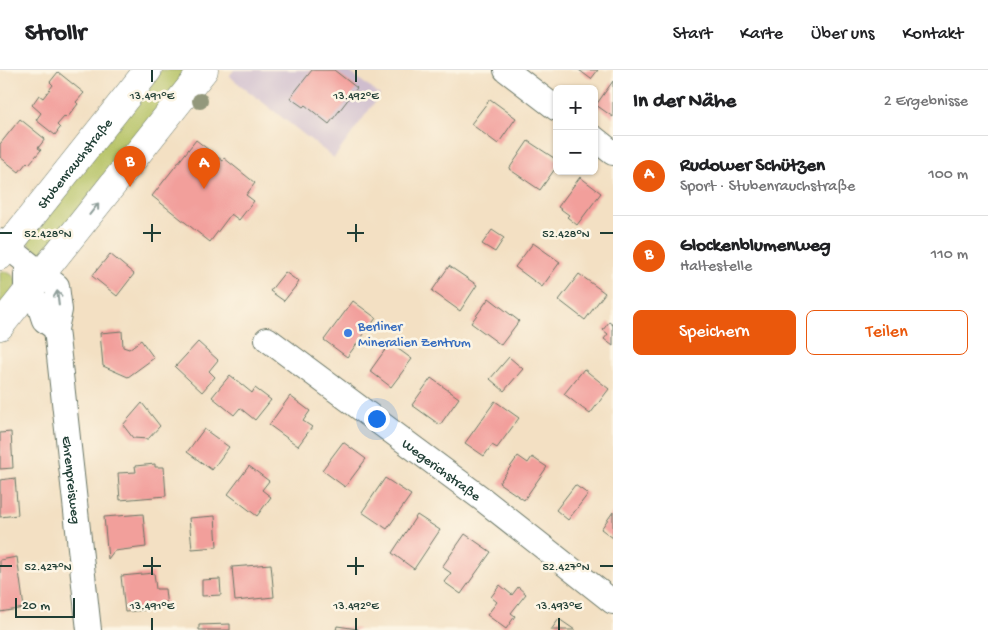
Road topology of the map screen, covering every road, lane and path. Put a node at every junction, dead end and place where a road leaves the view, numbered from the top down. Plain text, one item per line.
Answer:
1 (148, 70) edge
2 (204, 70) edge
3 (506, 70) edge
4 (553, 106) edge
5 (598, 141) edge
6 (613, 153) edge
7 (17, 262) edge
8 (0, 326) edge
9 (267, 340) dead end
10 (613, 602) edge
11 (90, 630) edge

1 - 7 main road, Stubenrauchstraße
7 -> 2 main road, Stubenrauchstraße
3 - 4 street
5 - 6 street
7 - 8 main road, Stubenrauchstraße
7 - 11 street, Ehrenpreisweg
9 - 10 street, Wegerichstraße

